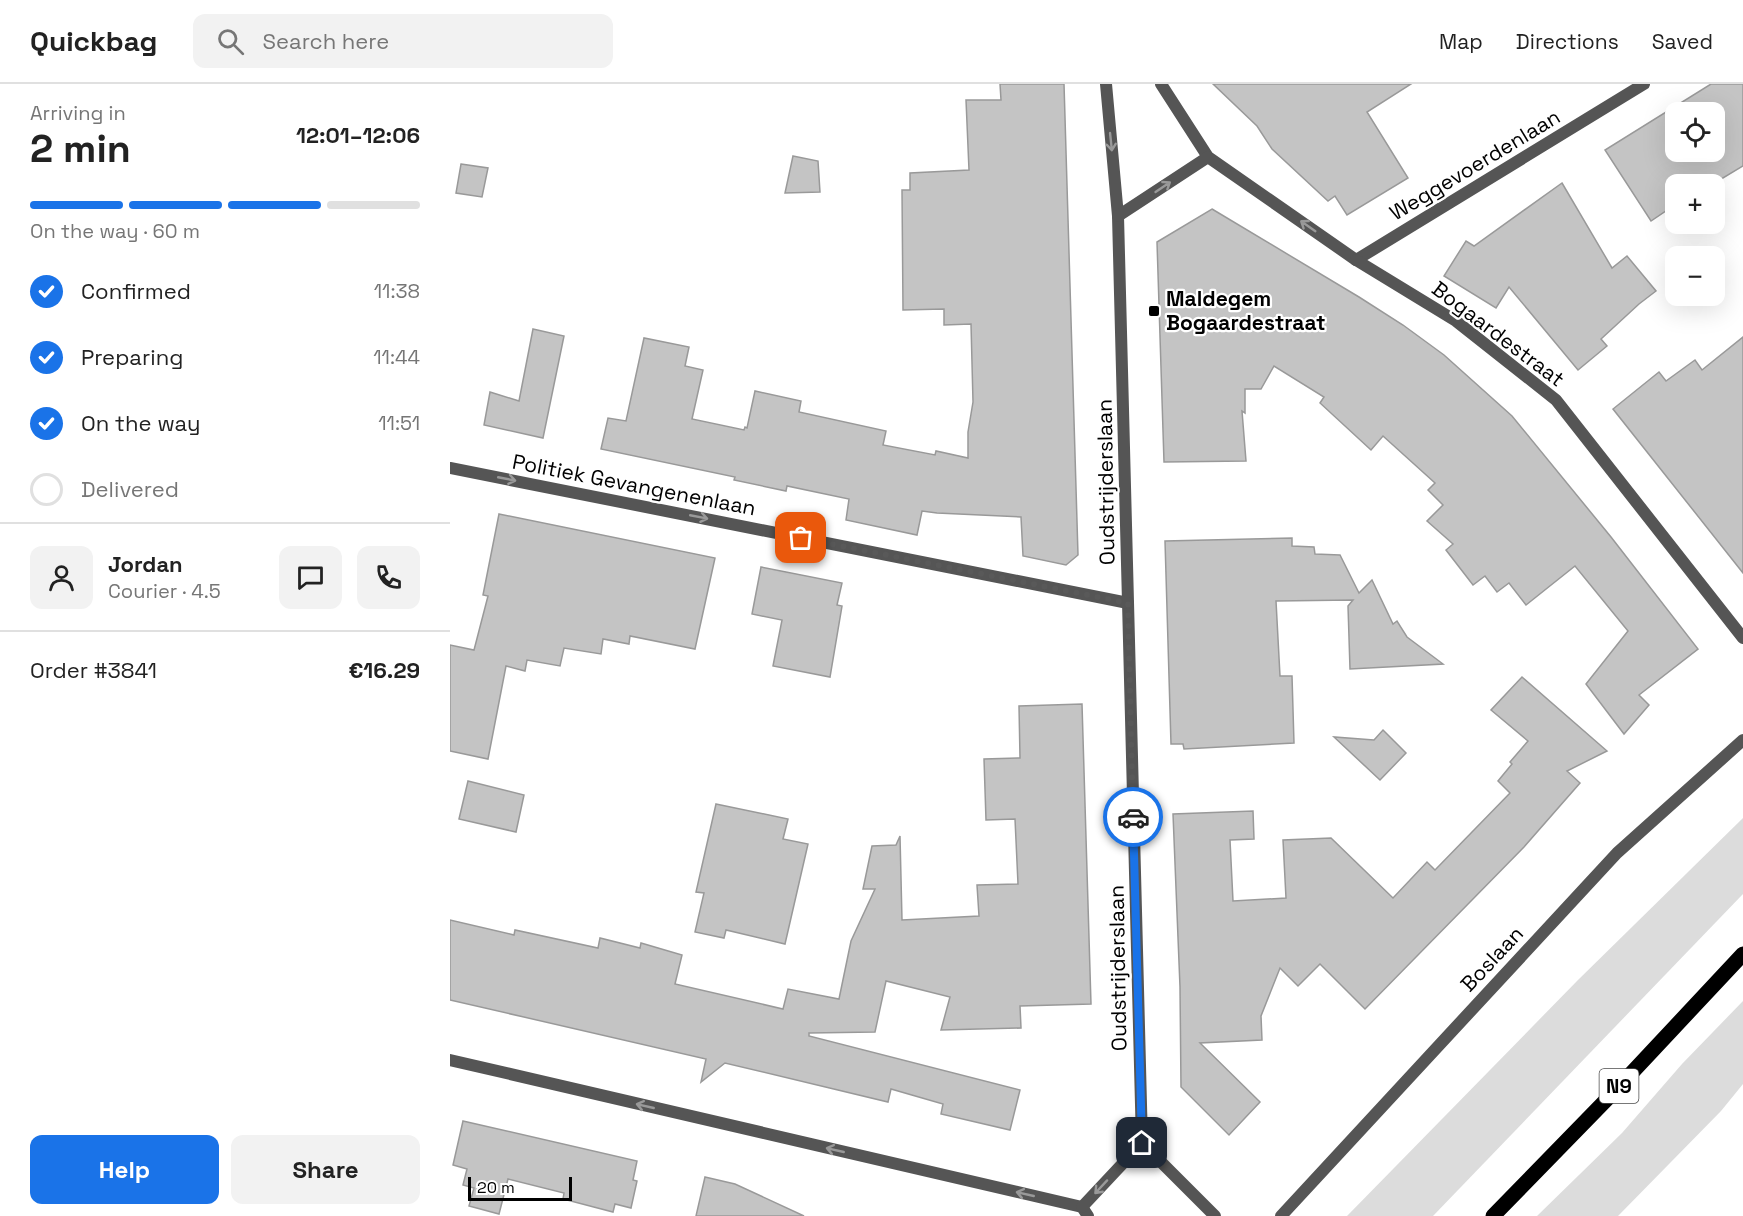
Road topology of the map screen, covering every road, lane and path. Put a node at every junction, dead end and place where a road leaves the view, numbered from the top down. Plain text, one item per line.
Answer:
1 (1106, 84) edge
2 (1161, 84) edge
3 (1644, 84) edge
4 (1208, 157) junction
5 (1118, 216) junction
6 (1356, 260) junction
7 (450, 468) edge
8 (1128, 603) junction
9 (1743, 638) edge
10 (1743, 740) edge
11 (1743, 954) edge
12 (450, 1060) edge
13 (1142, 1143) junction
14 (1085, 1212) edge
15 (1215, 1216) edge
16 (1281, 1216) edge
17 (1493, 1216) edge

1 -> 5 street, Oudstrijderslaan
2 - 4 street, Bogaardestraat
3 - 6 street, Weggevoerdenlaan
5 -> 4 street
6 -> 4 street, Bogaardestraat
5 - 8 street, Oudstrijderslaan
6 - 9 street, Bogaardestraat
7 -> 8 street, Politiek Gevangenenlaan
8 - 13 street, Oudstrijderslaan
10 - 16 street, Boslaan
11 - 17 main road, N9
14 -> 12 street
13 -> 14 street
13 - 15 street

